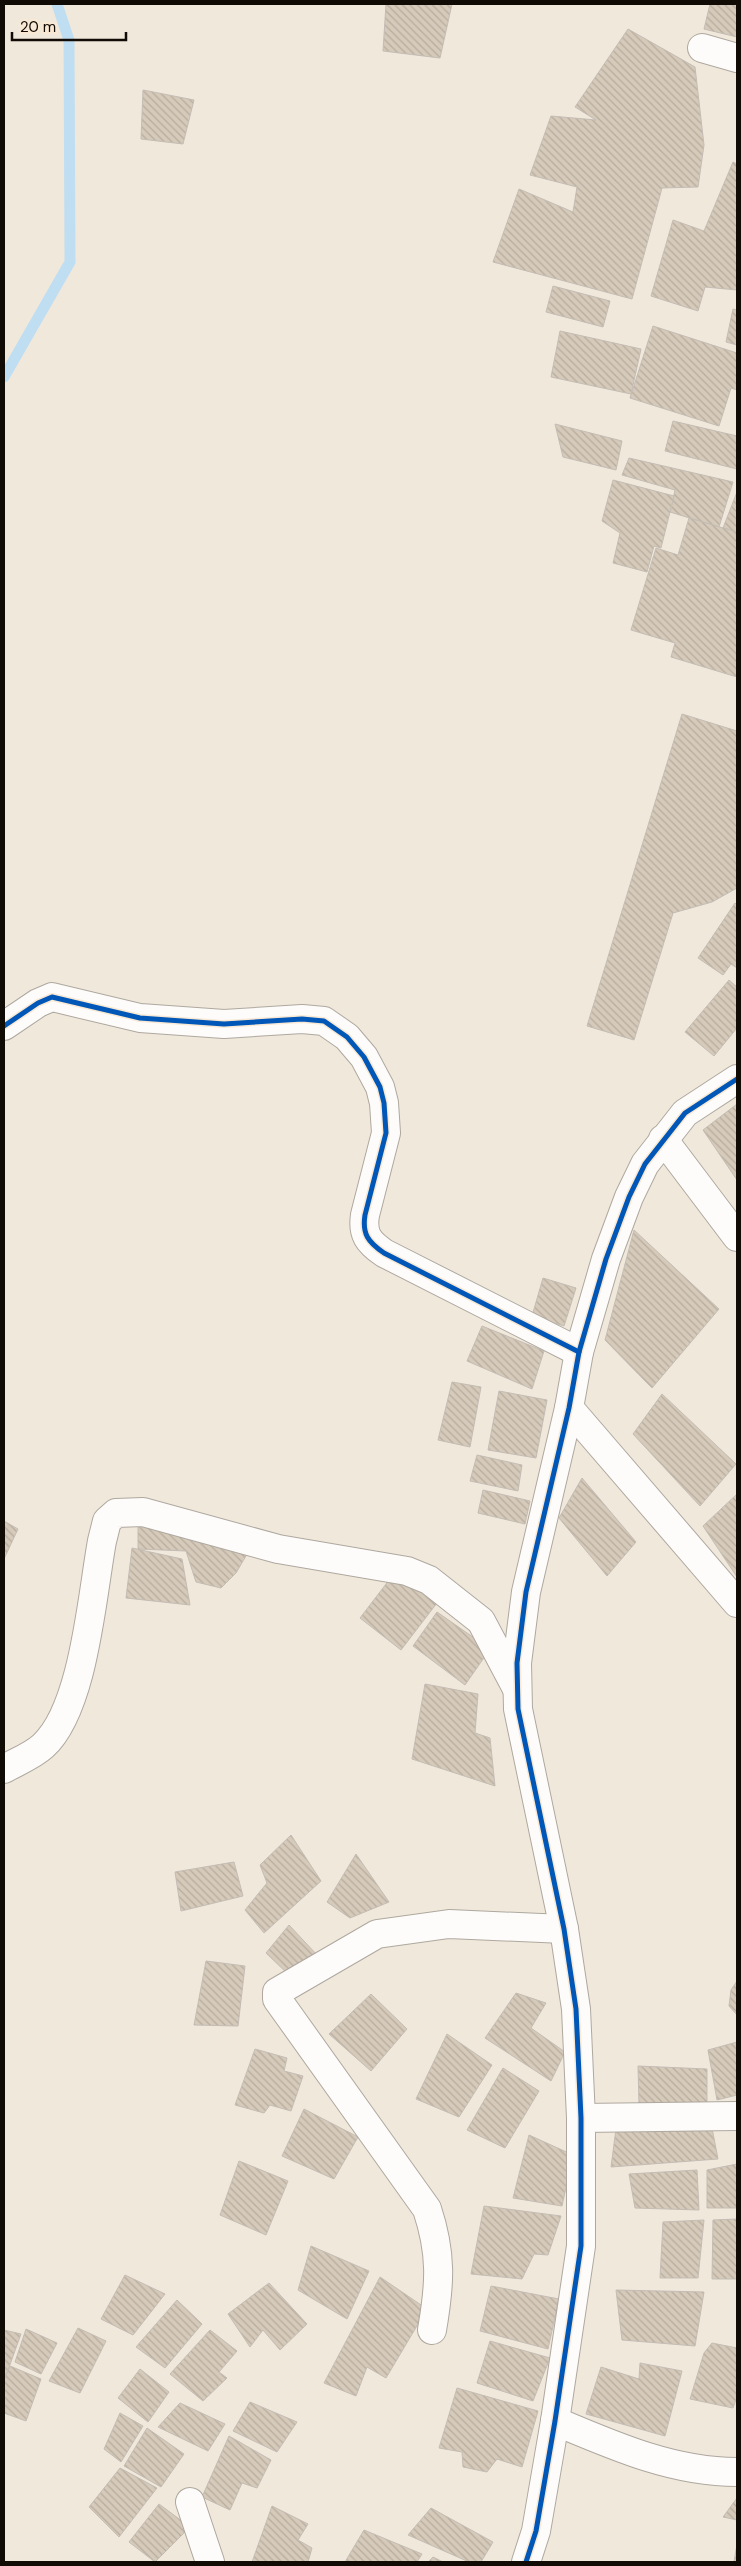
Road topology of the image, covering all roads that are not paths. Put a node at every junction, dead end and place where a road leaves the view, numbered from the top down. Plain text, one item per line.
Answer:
1 (702, 48) dead end
2 (737, 58) edge
3 (4, 1026) edge
4 (737, 1079) edge
5 (662, 1139) junction
6 (737, 1237) edge
7 (580, 1352) junction
8 (569, 1408) junction
9 (737, 1603) edge
10 (517, 1676) junction
11 (4, 1769) edge
12 (564, 1929) junction
13 (737, 2116) edge
14 (581, 2118) junction
15 (432, 2330) dead end
16 (555, 2421) junction
17 (737, 2472) edge
18 (190, 2502) dead end
19 (210, 2562) edge
20 (526, 2562) edge

1 - 2 street
3 - 7 street
4 - 5 street
5 - 6 street
5 - 7 street
7 - 8 street
8 - 9 street
8 - 10 street
10 - 11 street
10 - 12 street
12 - 14 street
12 - 15 street
13 - 14 street
14 - 16 street
16 - 17 street
16 - 20 street
18 - 19 street

